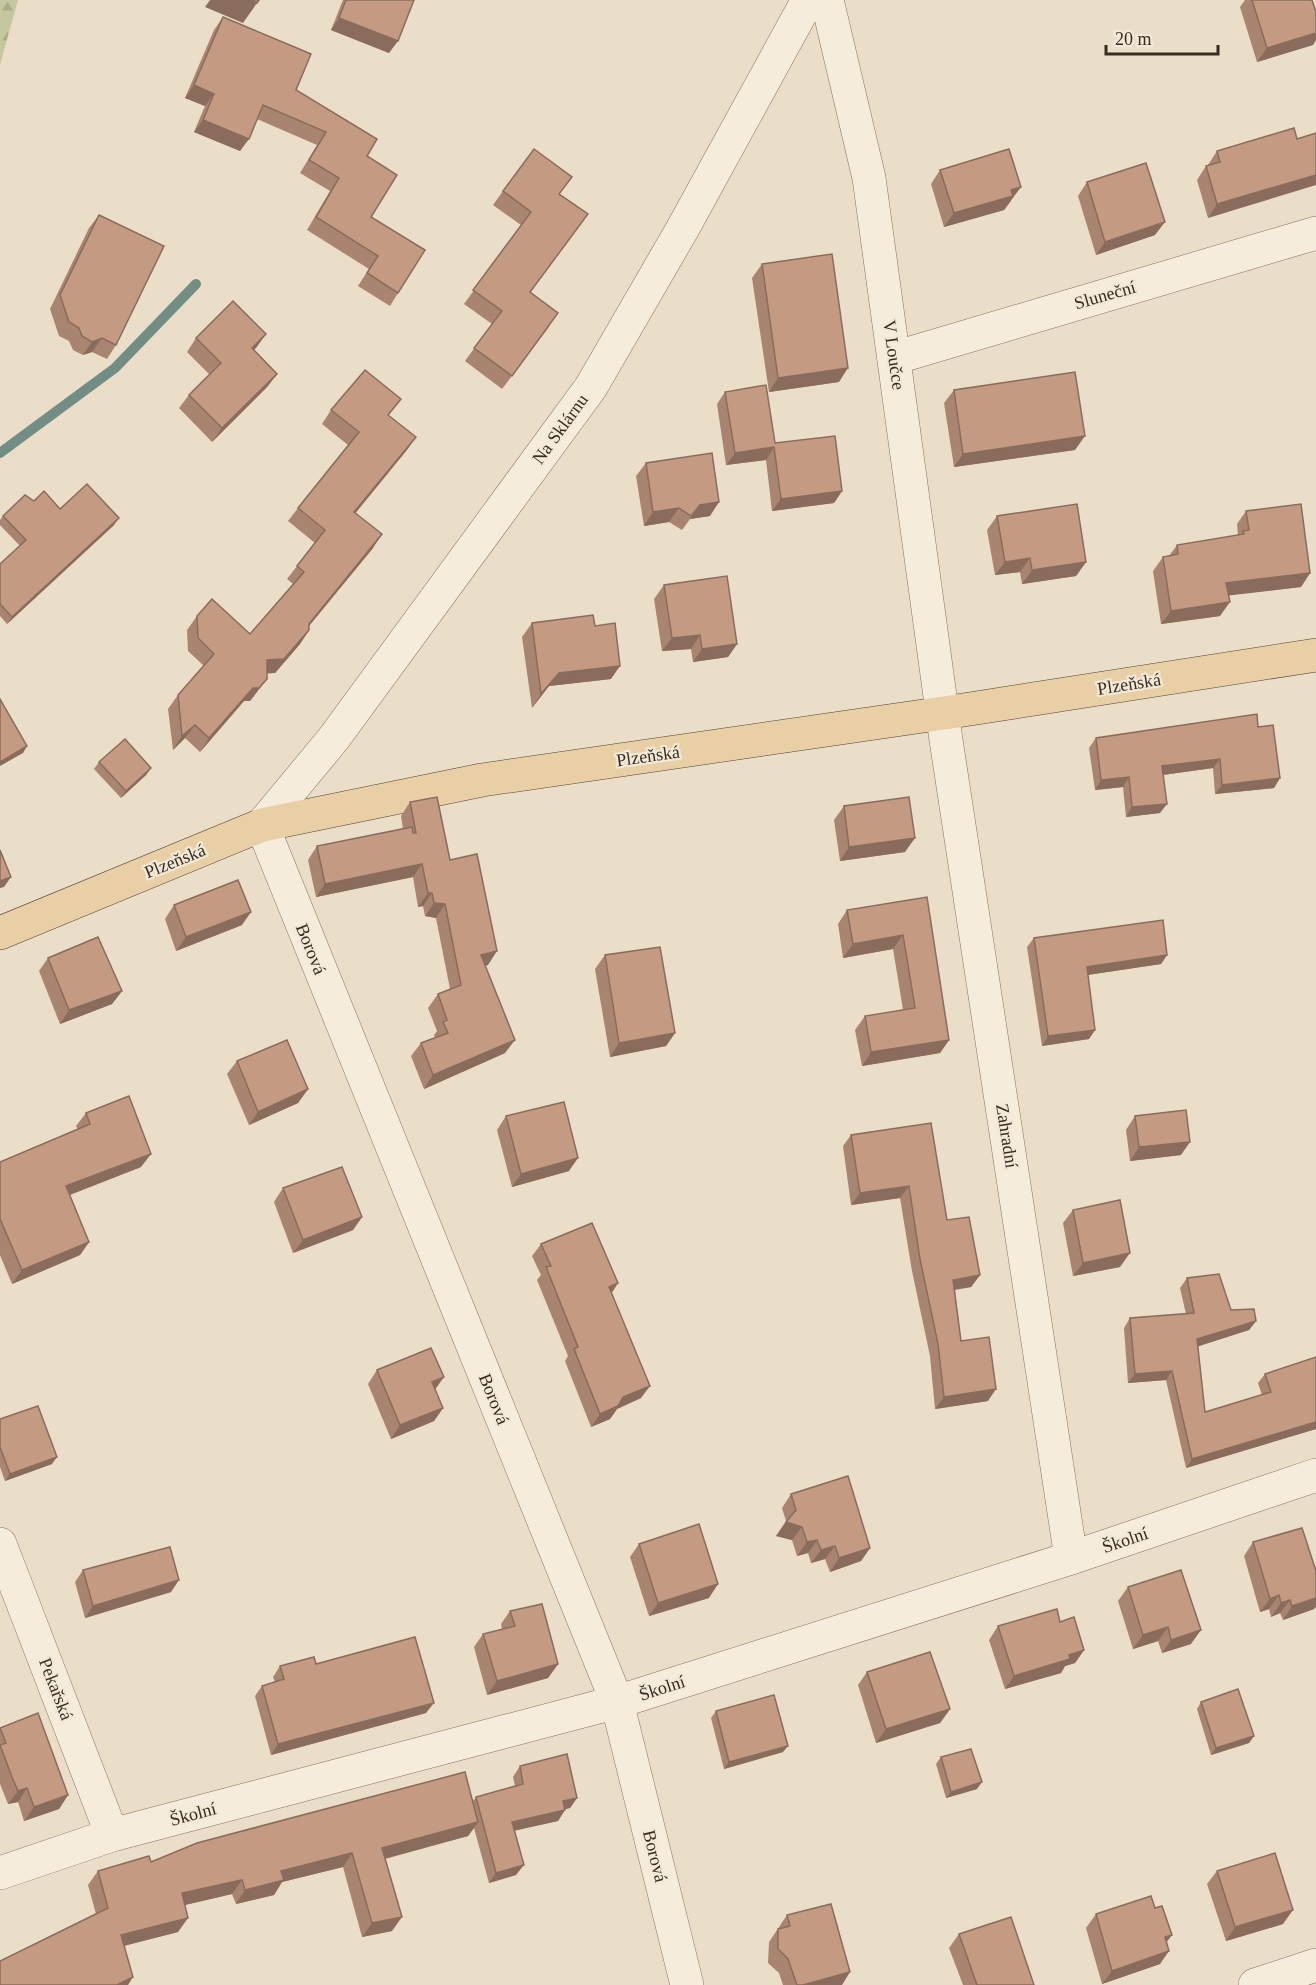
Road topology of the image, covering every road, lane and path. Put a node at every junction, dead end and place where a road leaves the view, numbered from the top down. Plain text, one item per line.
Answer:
1 (808, 0) edge
2 (827, 0) edge
3 (1316, 233) edge
4 (894, 358) junction
5 (1316, 655) edge
6 (944, 713) junction
7 (262, 825) junction
8 (0, 933) edge
9 (1316, 1475) edge
10 (0, 1544) edge
11 (1071, 1558) junction
12 (617, 1702) junction
13 (112, 1835) junction
14 (0, 1873) edge
15 (1316, 1965) edge
16 (687, 1985) edge
17 (1255, 1985) edge

1 - 7 street, Na Sklárnu
2 - 4 street, V Loučce
3 - 4 street, Sluneční
4 - 6 street, V Loučce
5 - 6 main road, Plzeňská
6 - 7 main road, Plzeňská
6 - 11 street, Zahradní
7 - 8 main road, Plzeňská
7 - 12 street, Borová
9 - 11 street, Školní
10 - 13 street, Pekařská
11 - 12 street, Školní
12 - 13 street, Školní
12 - 16 street, Borová
13 - 14 street, Školní
15 - 17 street

